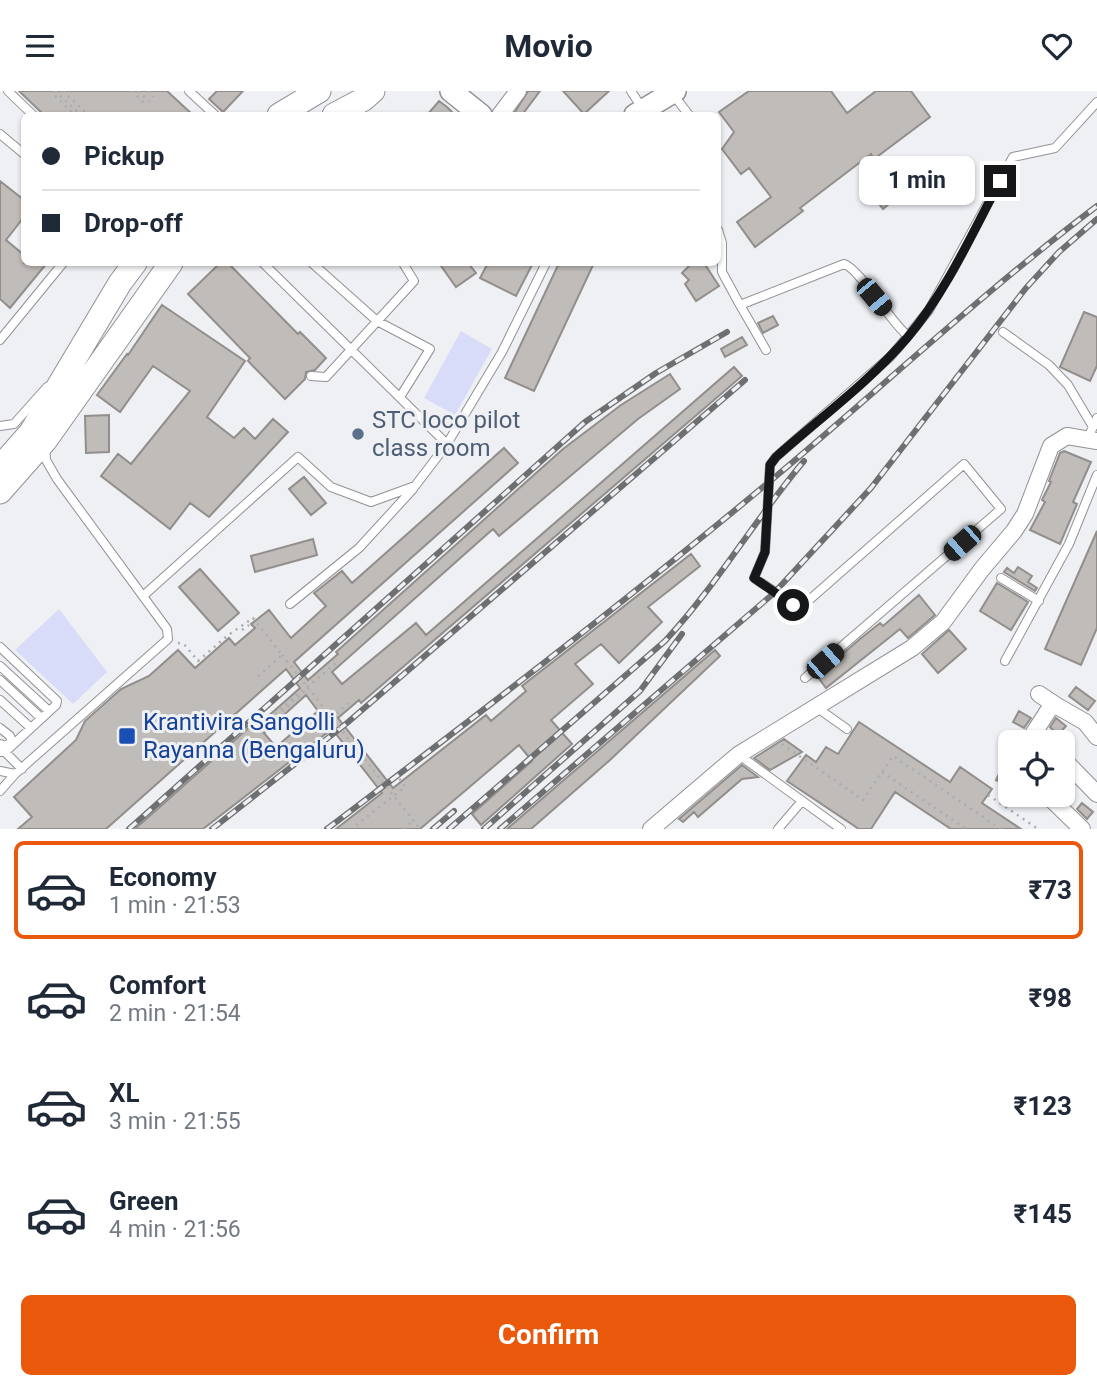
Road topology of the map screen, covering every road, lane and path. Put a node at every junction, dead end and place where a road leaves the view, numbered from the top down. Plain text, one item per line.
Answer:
1 (8, 91) edge
2 (56, 91) edge
3 (63, 91) edge
4 (132, 91) edge
5 (138, 91) edge
6 (148, 91) edge
7 (190, 91) edge
8 (319, 91) edge
9 (388, 91) edge
10 (451, 91) edge
11 (518, 91) edge
12 (631, 91) edge
13 (674, 92) edge
14 (369, 95) edge
15 (154, 97) dead end
16 (1097, 102) edge
17 (286, 108) edge
18 (30, 112) edge
19 (72, 112) edge
20 (77, 112) edge
21 (85, 112) edge
22 (212, 112) edge
23 (339, 112) edge
24 (477, 112) edge
25 (502, 112) edge
26 (639, 112) edge
27 (641, 112) edge
28 (687, 112) edge
29 (0, 134) edge
30 (21, 152) edge
31 (721, 240) edge
32 (61, 266) edge
33 (133, 266) edge
34 (169, 266) edge
35 (265, 266) edge
36 (315, 266) edge
37 (405, 266) edge
38 (545, 266) edge
39 (740, 305) junction
40 (377, 321) junction
41 (1003, 332) dead end
42 (908, 336) junction
43 (0, 340) edge
44 (84, 343) junction
45 (351, 350) junction
46 (766, 350) dead end
47 (311, 376) dead end
48 (400, 397) junction
49 (0, 426) edge
50 (1094, 431) edge
51 (45, 441) junction
52 (447, 444) junction
53 (0, 467) edge
54 (1097, 475) edge
55 (415, 486) junction
56 (0, 492) edge
57 (1001, 578) dead end
58 (143, 596) junction
59 (1039, 601) junction
60 (290, 604) dead end
61 (168, 639) junction
62 (0, 647) edge
63 (282, 655) junction
64 (1006, 661) dead end
65 (336, 663) dead end
66 (0, 666) edge
67 (256, 678) dead end
68 (805, 678) dead end
69 (0, 680) edge
70 (307, 688) junction
71 (1039, 694) dead end
72 (0, 700) edge
73 (352, 700) dead end
74 (1058, 706) junction
75 (816, 707) junction
76 (49, 711) junction
77 (326, 712) junction
78 (276, 715) dead end
79 (41, 718) junction
80 (331, 718) junction
81 (0, 727) edge
82 (31, 728) junction
83 (847, 729) dead end
84 (1035, 730) edge
85 (296, 736) dead end
86 (1097, 737) edge
87 (784, 743) dead end
88 (2, 749) edge
89 (738, 755) junction
90 (0, 771) edge
91 (18, 771) junction
92 (1075, 771) edge
93 (882, 772) junction
94 (399, 778) dead end
95 (0, 791) edge
96 (1097, 794) edge
97 (988, 795) dead end
98 (802, 801) junction
99 (1059, 807) edge
100 (413, 821) junction
101 (356, 825) dead end
102 (404, 829) edge
103 (420, 829) edge
104 (651, 829) edge
105 (778, 829) edge
106 (841, 829) edge
107 (966, 829) edge
108 (1001, 829) edge
109 (1038, 829) edge
110 (1082, 829) edge

1 - 18 lane
2 - 19 path
2 - 20 path
3 - 21 path
4 - 5 path
6 - 15 path
7 - 22 lane
8 - 17 main road
9 - 14 main road
10 - 24 main road
11 - 25 street
12 - 26 lane
13 - 27 main road
13 - 28 lane
14 - 23 main road
16 - 42 lane
29 - 30 lane
31 - 39 lane
32 - 43 lane
33 - 44 main road
34 - 51 main road
35 - 45 lane
36 - 40 lane
37 - 40 lane
38 - 52 lane
39 - 42 lane
39 - 46 lane
40 - 45 lane
40 - 48 lane
41 - 50 lane
42 - 68 lane
44 - 49 lane
44 - 53 main road
45 - 47 lane
45 - 48 lane
48 - 52 lane
50 - 75 street
51 - 56 main road
51 - 58 lane
52 - 55 lane
54 - 59 lane
55 - 58 lane
55 - 60 lane
57 - 59 lane
58 - 61 lane
59 - 64 lane
61 - 63 path
61 - 91 lane
62 - 76 lane
63 - 67 path
63 - 70 path, bridge
65 - 70 path
66 - 76 lane
69 - 79 lane
70 - 77 path, bridge
70 - 78 path, bridge
71 - 74 street
72 - 82 lane
73 - 80 path
74 - 84 street
74 - 86 street
75 - 83 lane
75 - 89 street
76 - 79 lane
77 - 80 path, bridge
77 - 85 path
79 - 82 lane
80 - 100 path, bridge
81 - 88 lane
82 - 88 lane
87 - 93 path
88 - 91 lane
89 - 98 lane
89 - 104 street
90 - 91 lane
91 - 95 lane
92 - 96 street
93 - 107 path
93 - 108 path
94 - 101 path
97 - 109 path
98 - 105 lane
98 - 106 lane
99 - 110 street
100 - 102 path
100 - 103 path, bridge

